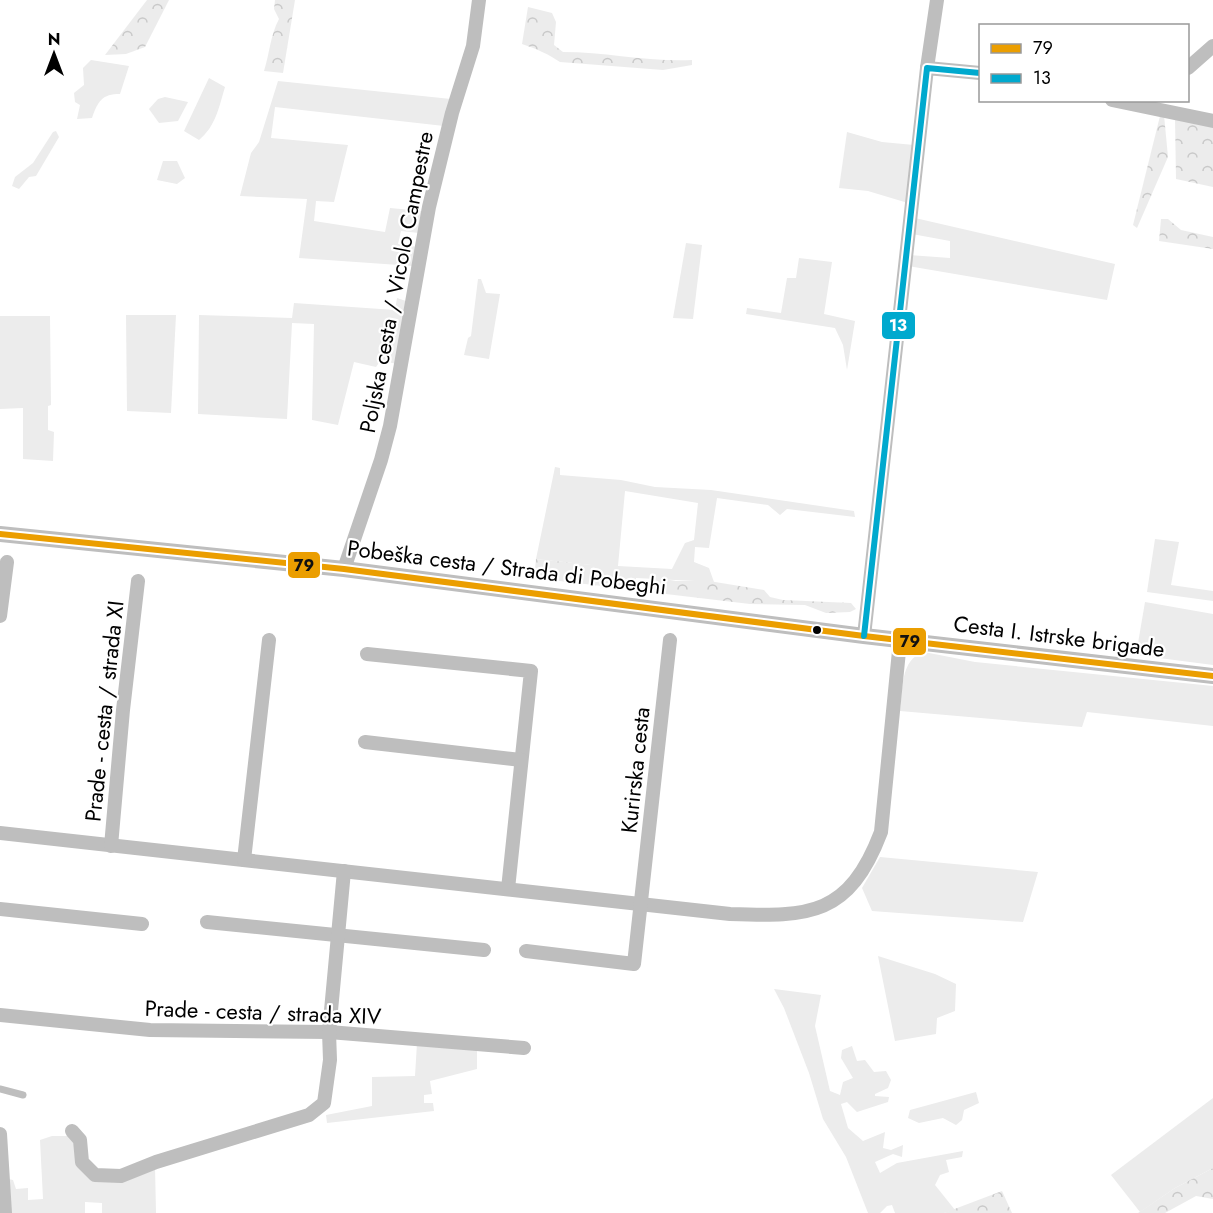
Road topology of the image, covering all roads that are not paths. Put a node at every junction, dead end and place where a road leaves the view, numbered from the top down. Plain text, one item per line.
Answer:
1 (479, 0) edge
2 (937, 0) edge
3 (1213, 46) edge
4 (1189, 67) edge
5 (927, 68) junction
6 (979, 73) edge
7 (1130, 102) edge
8 (1158, 105) edge
9 (1213, 121) edge
10 (0, 534) edge
11 (7, 562) dead end
12 (344, 570) junction
13 (138, 581) dead end
14 (0, 616) edge
15 (864, 636) junction
16 (269, 640) dead end
17 (670, 640) dead end
18 (900, 641) junction
19 (367, 654) dead end
20 (1213, 676) edge
21 (365, 742) dead end
22 (521, 760) junction
23 (0, 833) edge
24 (111, 846) junction
25 (244, 860) junction
26 (344, 871) junction
27 (508, 889) junction
28 (642, 905) junction
29 (0, 909) edge
30 (207, 922) dead end
31 (142, 924) dead end
32 (340, 935) junction
33 (484, 950) dead end
34 (526, 951) dead end
35 (0, 1015) edge
36 (330, 1032) junction
37 (524, 1048) dead end
38 (0, 1089) edge
39 (22, 1095) dead end
40 (72, 1131) dead end
41 (0, 1134) edge
42 (5, 1213) edge

1 - 12 street, Poljska cesta / Vicolo Campestre
2 - 5 street
3 - 4 street
5 - 6 street
5 - 15 street
7 - 8 street
8 - 9 street
10 - 12 street, Pobeška cesta / Strada di Pobeghi
11 - 14 street
12 - 15 street, Pobeška cesta / Strada di Pobeghi
13 - 24 street, Prade - cesta / strada XI
15 - 18 street, Pobeška cesta / Strada di Pobeghi
16 - 25 street
17 - 28 street, Kurirska cesta
18 - 20 street, Cesta I. Istrske brigade
18 - 28 street
19 - 22 street
21 - 22 street
22 - 27 street
23 - 24 street
24 - 25 street
25 - 26 street
26 - 27 street
26 - 32 street
27 - 28 street
28 - 34 street, Kurirska cesta
29 - 31 street
30 - 32 street
32 - 33 street
32 - 36 street
35 - 36 street, Prade - cesta / strada XIV
36 - 37 street, Prade - cesta / strada XIV
36 - 40 street
38 - 39 lane
41 - 42 street

